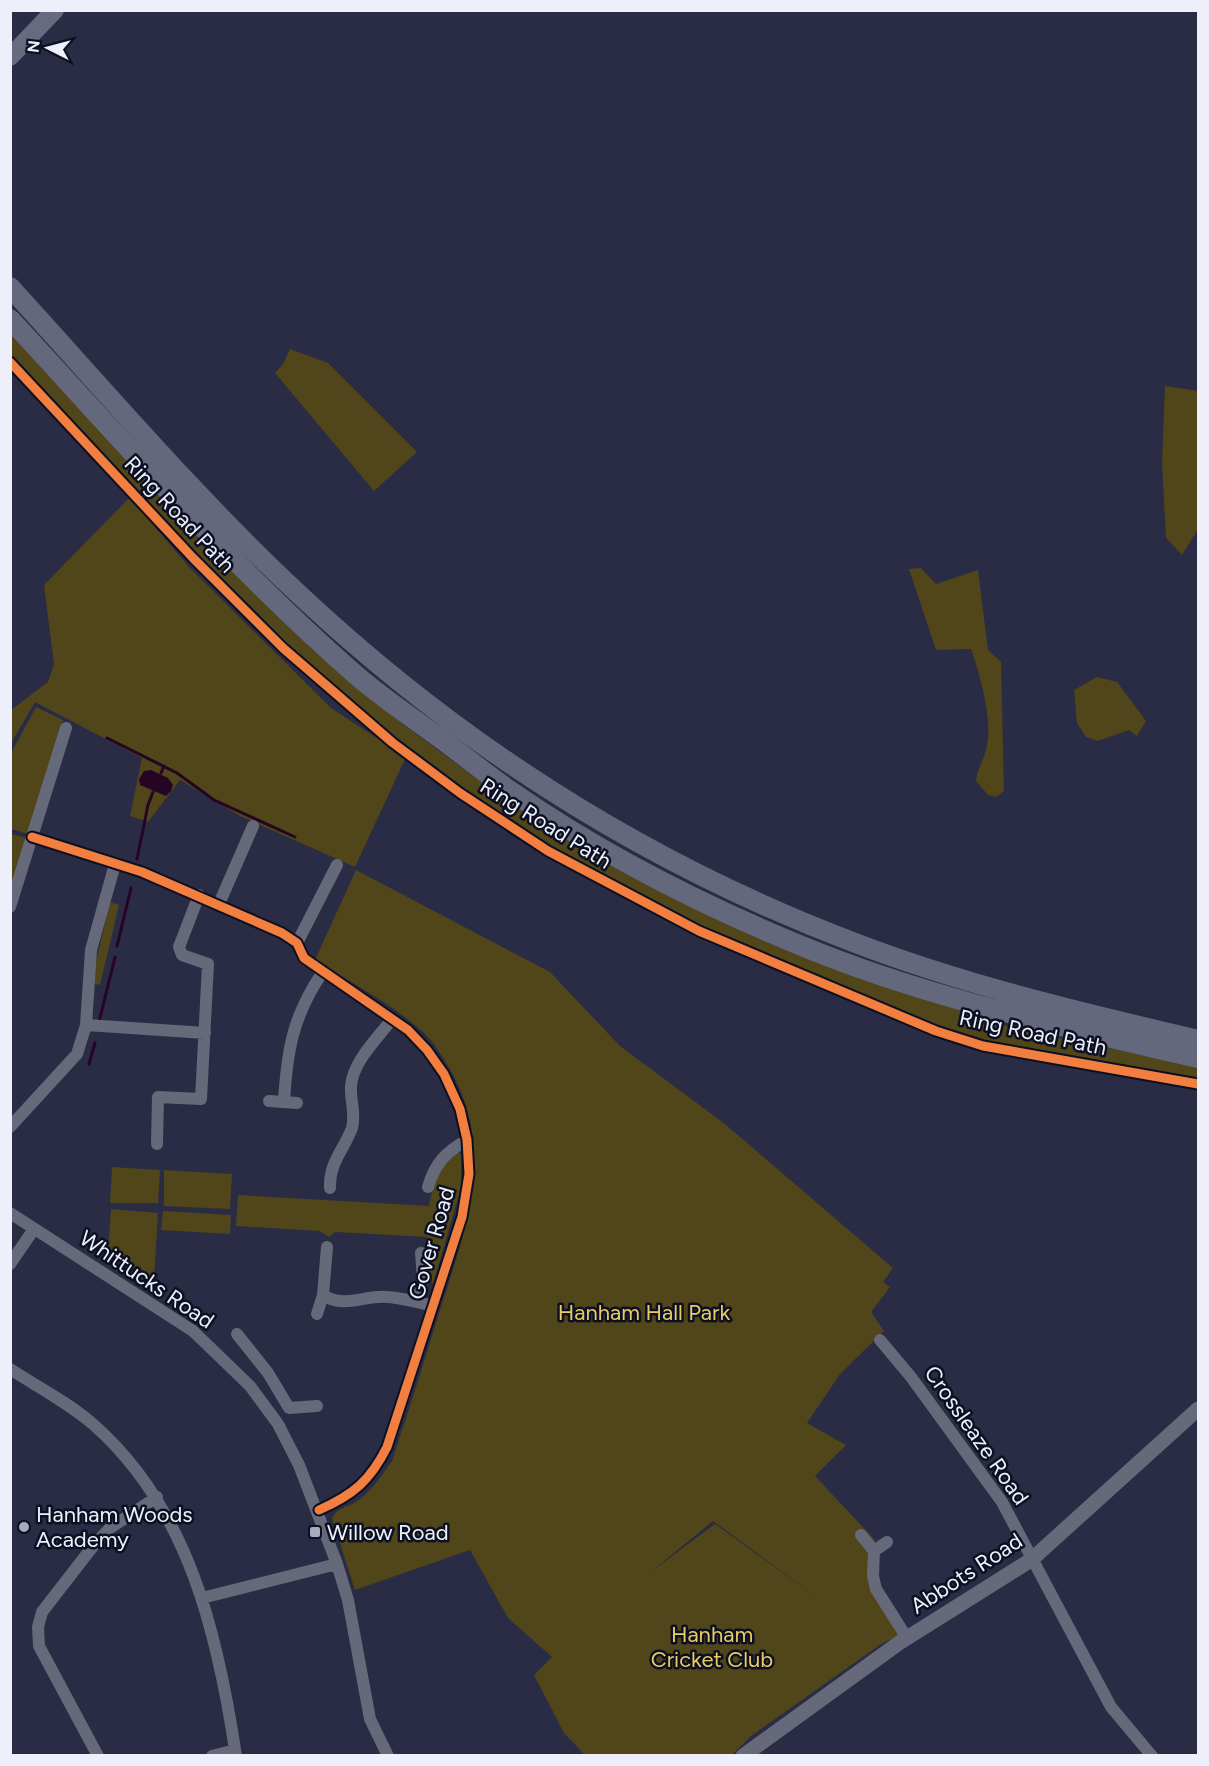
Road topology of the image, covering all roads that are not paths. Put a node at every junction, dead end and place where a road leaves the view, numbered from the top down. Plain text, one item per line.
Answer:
1 (55, 10) edge
2 (10, 57) edge
3 (10, 287) edge
4 (10, 318) edge
5 (66, 728) dead end
6 (253, 826) dead end
7 (32, 837) junction
8 (115, 864) junction
9 (337, 865) dead end
10 (199, 895) junction
11 (219, 904) junction
12 (10, 907) edge
13 (297, 943) junction
14 (322, 973) junction
15 (392, 1019) junction
16 (86, 1024) junction
17 (205, 1033) junction
18 (1198, 1040) edge
19 (1198, 1058) edge
20 (269, 1101) dead end
21 (284, 1102) junction
22 (297, 1103) dead end
23 (10, 1127) edge
24 (467, 1140) junction
25 (157, 1143) dead end
26 (428, 1187) dead end
27 (330, 1188) dead end
28 (10, 1213) edge
29 (33, 1229) junction
30 (327, 1247) dead end
31 (421, 1253) dead end
32 (10, 1264) edge
33 (323, 1295) junction
34 (416, 1301) junction
35 (433, 1306) junction
36 (317, 1314) dead end
37 (237, 1334) dead end
38 (880, 1340) dead end
39 (10, 1369) edge
40 (268, 1373) junction
41 (250, 1386) junction
42 (317, 1406) dead end
43 (1198, 1409) edge
44 (157, 1497) junction
45 (319, 1510) junction
46 (861, 1535) dead end
47 (887, 1542) dead end
48 (873, 1551) junction
49 (1031, 1560) junction
50 (337, 1564) junction
51 (202, 1598) junction
52 (907, 1638) junction
53 (236, 1753) edge
54 (98, 1755) edge
55 (212, 1755) edge
56 (388, 1755) edge
57 (743, 1755) edge
58 (1152, 1755) edge

1 - 2 main road
3 - 18 highway
4 - 19 highway
5 - 7 street
6 - 11 street
7 - 8 street
7 - 12 street
8 - 10 street
8 - 16 street
9 - 13 street
10 - 11 street
10 - 17 street
11 - 13 street
13 - 14 street, Gover Road
14 - 15 street, Gover Road
14 - 21 street
15 - 24 street, Gover Road
15 - 27 street
16 - 17 street
16 - 23 street
17 - 25 street
20 - 21 street
21 - 22 street
24 - 26 street, Gover Road
24 - 35 street, Gover Road
28 - 29 street, Whittucks Road
29 - 32 street
29 - 41 street, Whittucks Road
30 - 33 street
31 - 34 street, Gover Road
33 - 34 street, Gover Road
33 - 36 street
34 - 35 street, Gover Road
35 - 45 street, Gover Road
37 - 40 street
38 - 49 street, Crossleaze Road
39 - 44 street
40 - 41 street
40 - 42 street
41 - 45 street, Whittucks Road
43 - 49 street, Abbots Road
44 - 51 street
44 - 54 street
45 - 50 street, Whittucks Road
46 - 48 street
47 - 48 street
48 - 52 street
49 - 52 street, Abbots Road
49 - 58 street, Crossleaze Road
50 - 51 street
50 - 56 street, Whittucks Road
51 - 53 street
52 - 57 street, Abbots Road
53 - 55 street

